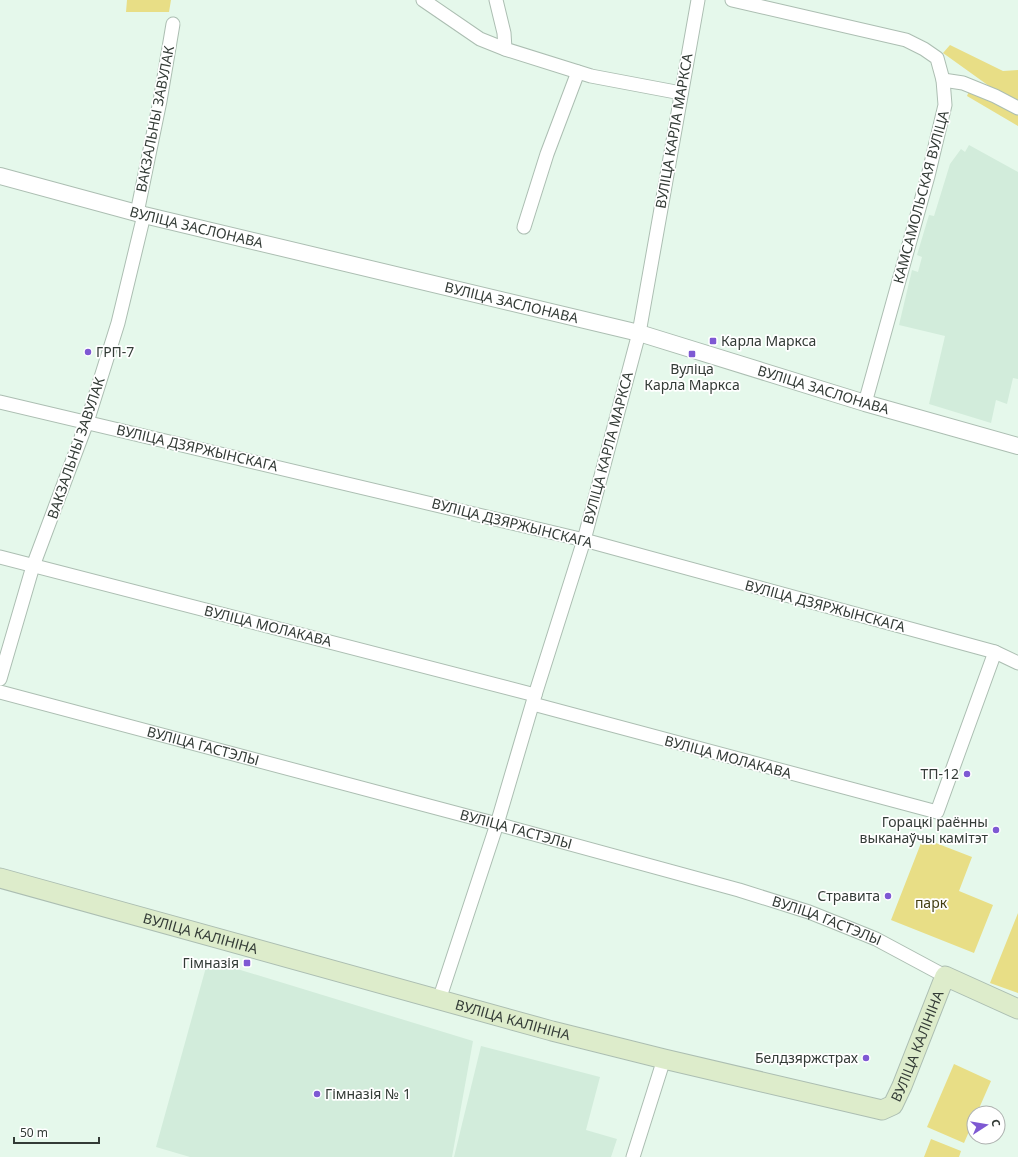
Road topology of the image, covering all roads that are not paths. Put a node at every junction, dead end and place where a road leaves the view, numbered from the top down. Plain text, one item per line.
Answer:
1 (423, 0) edge
2 (496, 0) edge
3 (698, 0) edge
4 (732, 0) edge
5 (173, 24) dead end
6 (505, 49) junction
7 (578, 72) junction
8 (943, 80) junction
9 (681, 93) junction
10 (1018, 108) edge
11 (0, 176) edge
12 (141, 214) junction
13 (524, 227) dead end
14 (639, 332) junction
15 (0, 402) edge
16 (865, 403) junction
17 (87, 422) junction
18 (1018, 446) edge
19 (584, 540) junction
20 (0, 558) edge
21 (34, 566) junction
22 (995, 652) junction
23 (1018, 663) edge
24 (0, 679) edge
25 (0, 692) edge
26 (534, 699) junction
27 (497, 824) junction
28 (0, 878) edge
29 (945, 976) junction
30 (439, 1000) junction
31 (1018, 1009) edge
32 (664, 1059) junction
33 (633, 1157) edge

1 - 6 street
2 - 6 street
3 - 9 street, ВУЛІЦА КАРЛА МАРКСА
4 - 8 street, КАМСАМОЛЬСКАЯ ВУЛІЦА
5 - 12 street, ВАКЗАЛЬНЫ ЗАВУЛАК
6 - 7 street
7 - 9 street
7 - 13 street
8 - 10 street
8 - 16 street, КАМСАМОЛЬСКАЯ ВУЛІЦА
9 - 14 street, ВУЛІЦА КАРЛА МАРКСА
11 - 12 street, ВУЛІЦА ЗАСЛОНАВА
12 - 14 street, ВУЛІЦА ЗАСЛОНАВА
12 - 17 street, ВАКЗАЛЬНЫ ЗАВУЛАК
14 - 16 street, ВУЛІЦА ЗАСЛОНАВА
14 - 19 street, ВУЛІЦА КАРЛА МАРКСА
15 - 17 street, ВУЛІЦА ДЗЯРЖЫНСКАГА
16 - 18 street, ВУЛІЦА ЗАСЛОНАВА
17 - 19 street, ВУЛІЦА ДЗЯРЖЫНСКАГА
17 - 21 street, ВАКЗАЛЬНЫ ЗАВУЛАК
19 - 22 street, ВУЛІЦА ДЗЯРЖЫНСКАГА
19 - 26 street, ВУЛІЦА КАРЛА МАРКСА
20 - 21 street, ВУЛІЦА МОЛАКАВА
21 - 24 street, ВАКЗАЛЬНЫ ЗАВУЛАК
21 - 26 street, ВУЛІЦА МОЛАКАВА
22 - 23 street, ВУЛІЦА ДЗЯРЖЫНСКАГА
22 - 26 street, ВУЛІЦА МОЛАКАВА
25 - 27 street, ВУЛІЦА ГАСТЭЛЫ
26 - 27 street, ВУЛІЦА КАРЛА МАРКСА
27 - 29 street, ВУЛІЦА ГАСТЭЛЫ
27 - 30 street, ВУЛІЦА КАРЛА МАРКСА
28 - 30 main road, ВУЛІЦА КАЛІНІНА
29 - 31 main road, ВУЛІЦА ГАСТЭЛЫ
29 - 32 main road, ВУЛІЦА КАЛІНІНА
30 - 32 main road, ВУЛІЦА КАЛІНІНА
32 - 33 street

